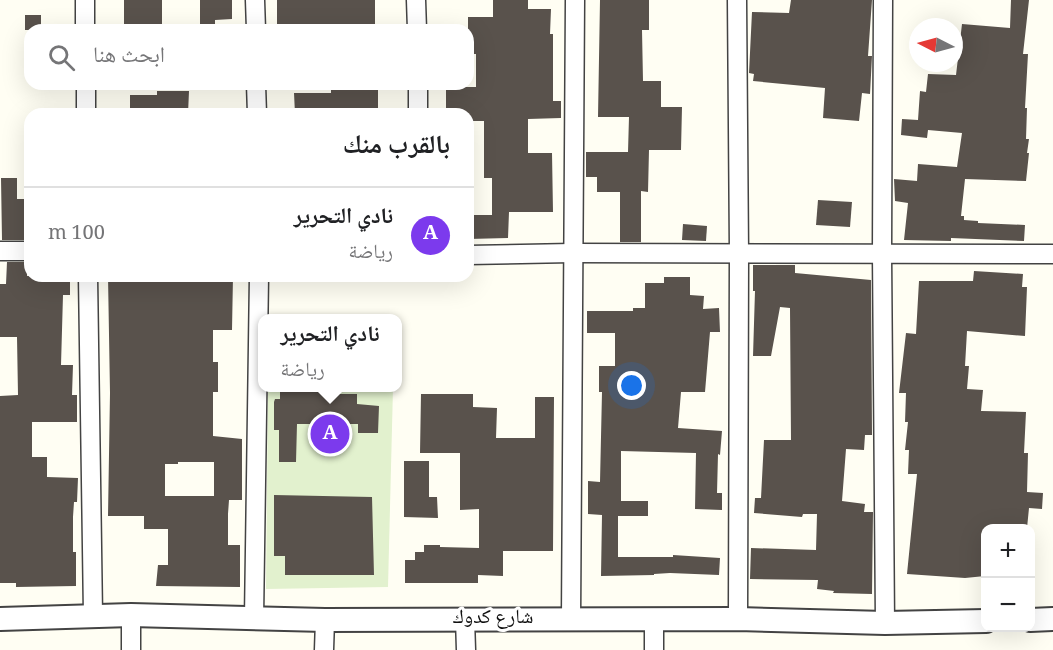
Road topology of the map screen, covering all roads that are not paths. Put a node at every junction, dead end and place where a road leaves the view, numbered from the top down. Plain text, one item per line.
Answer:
1 (85, 0) edge
2 (255, 0) edge
3 (416, 0) edge
4 (575, 0) edge
5 (736, 0) edge
6 (883, 0) edge
7 (85, 24) edge
8 (256, 24) edge
9 (417, 24) edge
10 (86, 90) edge
11 (256, 90) edge
12 (418, 90) edge
13 (86, 108) edge
14 (257, 108) edge
15 (418, 108) edge
16 (0, 251) edge
17 (24, 251) edge
18 (572, 253) junction
19 (739, 253) junction
20 (882, 254) junction
21 (1053, 254) edge
22 (474, 255) edge
23 (88, 282) edge
24 (259, 282) edge
25 (258, 314) edge
26 (258, 344) edge
27 (93, 615) junction
28 (131, 615) junction
29 (0, 618) edge
30 (254, 618) junction
31 (465, 619) junction
32 (571, 619) junction
33 (654, 619) junction
34 (738, 619) junction
35 (1053, 619) edge
36 (325, 620) junction
37 (1035, 620) edge
38 (981, 621) edge
39 (885, 623) junction
40 (130, 650) edge
41 (324, 650) edge
42 (466, 650) edge
43 (654, 650) edge

1 - 7 street
2 - 8 street
3 - 9 street
4 - 18 street
5 - 19 street
6 - 20 street
10 - 13 street
11 - 14 street
12 - 15 street
16 - 17 street
18 - 19 street
18 - 22 street
18 - 32 street
19 - 20 street
19 - 34 street
20 - 21 street
20 - 39 street
23 - 27 street
24 - 25 street
26 - 30 street
27 - 28 street, شارع كدوك
27 - 29 street, شارع كدوك
28 - 30 street, شارع كدوك
28 - 40 street
30 - 36 street, شارع كدوك
31 - 32 street, شارع كدوك
31 - 36 street, شارع كدوك
31 - 42 street
32 - 33 street, شارع كدوك
33 - 34 street, شارع كدوك
33 - 43 street
34 - 39 street, شارع كدوك
35 - 37 street
36 - 41 street
38 - 39 street, شارع كدوك

